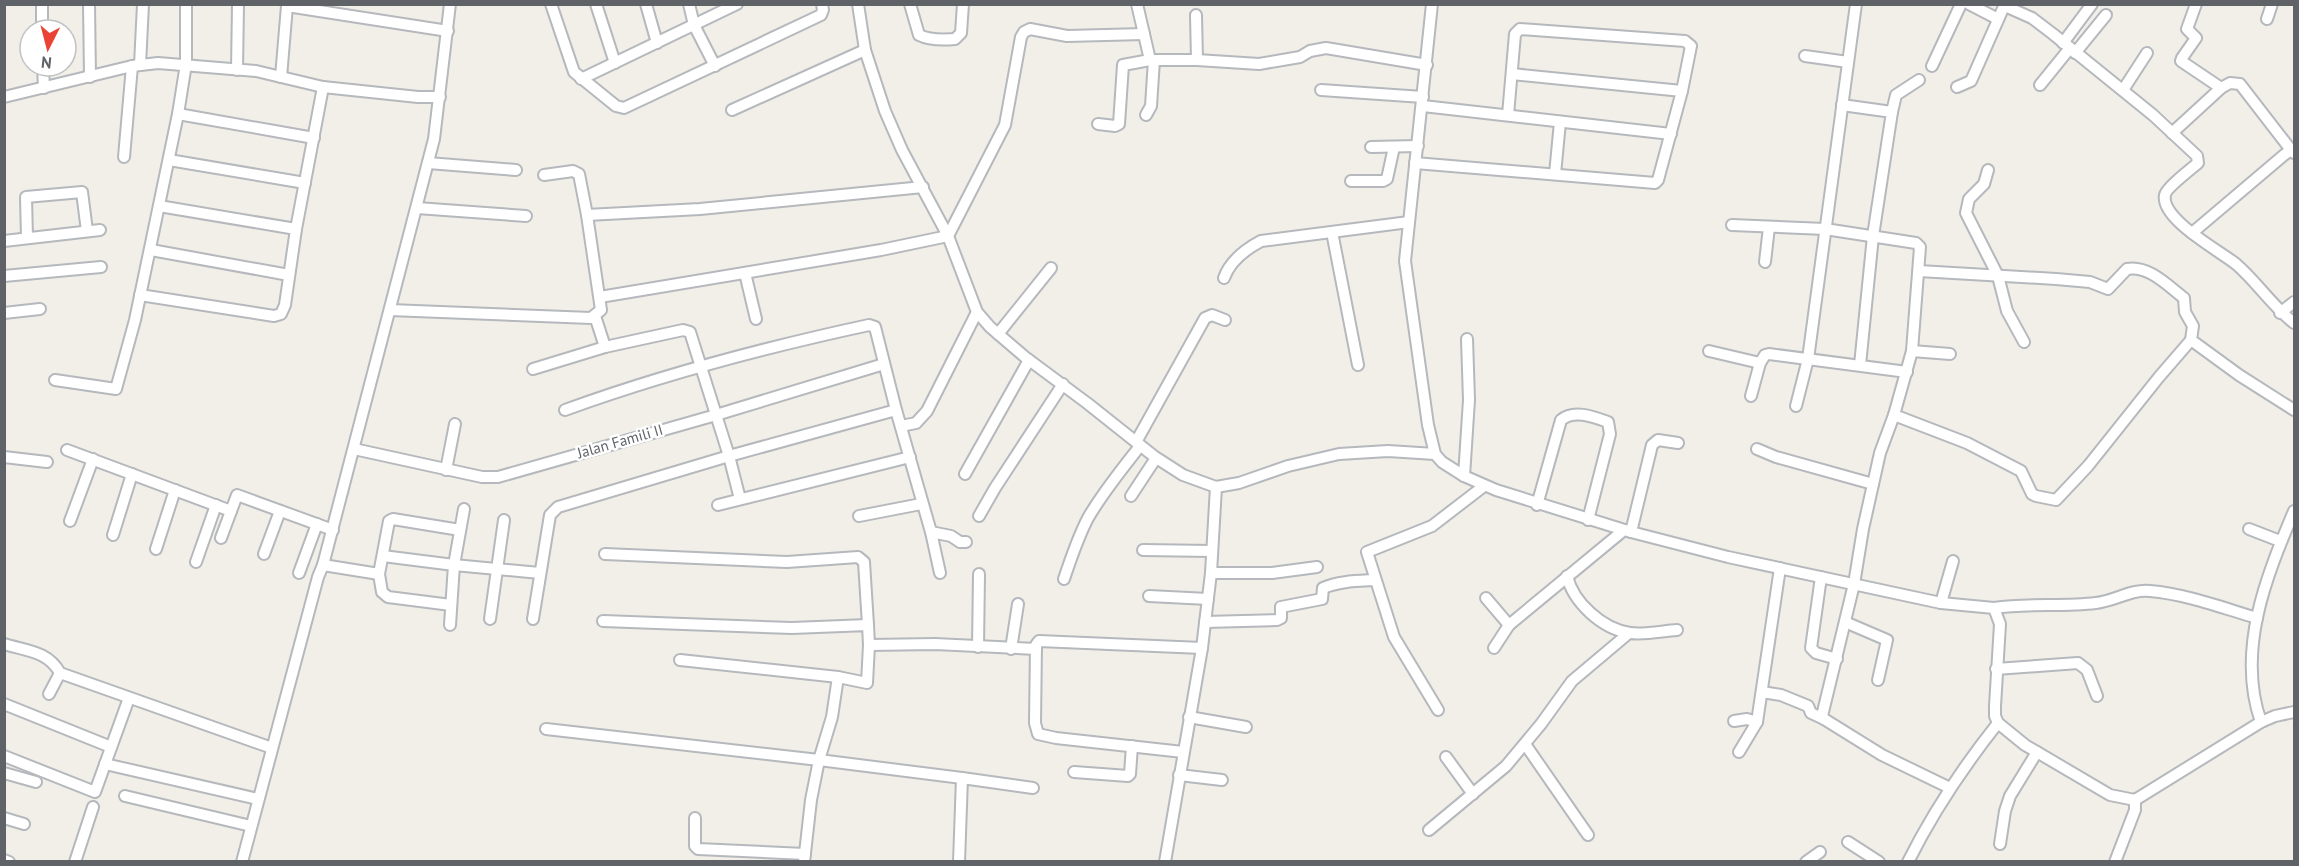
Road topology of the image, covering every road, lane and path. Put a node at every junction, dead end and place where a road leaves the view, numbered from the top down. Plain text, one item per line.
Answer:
1 (89, 4) edge
2 (143, 4) edge
3 (186, 4) edge
4 (238, 4) edge
5 (450, 4) edge
6 (551, 4) edge
7 (596, 4) edge
8 (646, 4) edge
9 (688, 4) edge
10 (737, 4) edge
11 (822, 4) edge
12 (858, 4) edge
13 (910, 4) edge
14 (955, 4) edge
15 (963, 4) edge
16 (1137, 4) edge
17 (1432, 4) edge
18 (1856, 4) edge
19 (1961, 4) edge
20 (1969, 4) edge
21 (2092, 4) edge
22 (2196, 4) edge
23 (2272, 4) edge
24 (287, 5) edge
25 (2005, 5) edge
26 (1196, 15) dead end
27 (2106, 15) dead end
28 (1998, 19) junction
29 (2267, 19) dead end
30 (961, 24) junction
31 (694, 25) junction
32 (448, 31) junction
33 (1144, 34) junction
34 (657, 43) junction
35 (2070, 48) junction
36 (865, 50) junction
37 (2147, 53) dead end
38 (1806, 56) dead end
39 (1152, 60) junction
40 (1197, 60) junction
41 (1848, 62) junction
42 (615, 63) junction
43 (186, 64) junction
44 (1427, 65) junction
45 (136, 66) junction
46 (716, 66) junction
47 (1932, 66) dead end
48 (237, 70) junction
49 (1512, 74) junction
50 (90, 77) junction
51 (281, 77) junction
52 (44, 78) edge
53 (581, 79) junction
54 (1919, 80) dead end
55 (2040, 85) dead end
56 (323, 87) junction
57 (1957, 87) dead end
58 (45, 88) junction
59 (2221, 88) junction
60 (1321, 90) dead end
61 (2123, 90) junction
62 (1682, 91) junction
63 (4, 97) edge
64 (440, 97) junction
65 (1423, 101) junction
66 (1842, 105) junction
67 (732, 110) dead end
68 (1892, 112) junction
69 (178, 114) junction
70 (1146, 115) dead end
71 (1508, 115) junction
72 (1560, 122) junction
73 (1098, 124) dead end
74 (2172, 133) junction
75 (1671, 135) junction
76 (314, 138) junction
77 (1418, 146) junction
78 (1371, 147) dead end
79 (1394, 147) junction
80 (2293, 151) edge
81 (124, 157) dead end
82 (169, 160) junction
83 (428, 163) junction
84 (1415, 163) junction
85 (516, 170) dead end
86 (1988, 170) dead end
87 (1554, 174) junction
88 (544, 175) dead end
89 (1351, 181) dead end
90 (305, 183) junction
91 (923, 188) junction
92 (159, 206) junction
93 (417, 208) junction
94 (587, 215) junction
95 (526, 216) dead end
96 (1409, 222) junction
97 (1732, 225) dead end
98 (1768, 227) junction
99 (296, 229) junction
100 (1826, 229) junction
101 (100, 230) dead end
102 (87, 231) junction
103 (1332, 232) junction
104 (2192, 233) junction
105 (948, 236) junction
106 (1873, 236) junction
107 (27, 238) junction
108 (4, 241) edge
109 (150, 250) junction
110 (1765, 262) dead end
111 (101, 267) dead end
112 (1052, 268) dead end
113 (1919, 271) junction
114 (745, 273) junction
115 (289, 274) junction
116 (4, 276) edge
117 (1998, 276) junction
118 (1224, 278) dead end
119 (140, 295) junction
120 (600, 297) junction
121 (2295, 302) edge
122 (40, 309) dead end
123 (390, 310) junction
124 (976, 312) junction
125 (4, 313) edge
126 (2280, 313) junction
127 (596, 316) junction
128 (756, 319) dead end
129 (1225, 320) dead end
130 (2295, 323) edge
131 (998, 334) junction
132 (1467, 339) dead end
133 (2191, 340) junction
134 (2024, 342) dead end
135 (605, 347) junction
136 (1709, 351) dead end
137 (1912, 351) junction
138 (1950, 354) dead end
139 (1808, 359) junction
140 (1029, 360) junction
141 (1760, 363) junction
142 (885, 364) junction
143 (1358, 365) dead end
144 (1860, 365) junction
145 (700, 368) junction
146 (533, 369) dead end
147 (1907, 372) junction
148 (56, 380) dead end
149 (1063, 384) junction
150 (1751, 396) dead end
151 (1796, 406) dead end
152 (565, 410) dead end
153 (896, 410) junction
154 (2295, 410) edge
155 (1894, 414) junction
156 (716, 415) junction
157 (455, 424) dead end
158 (901, 426) junction
159 (1678, 443) dead end
160 (1138, 444) junction
161 (354, 449) junction
162 (1757, 449) dead end
163 (67, 450) dead end
164 (1435, 454) junction
165 (729, 456) junction
166 (4, 457) edge
167 (910, 457) junction
168 (1156, 458) junction
169 (93, 459) junction
170 (47, 462) dead end
171 (446, 470) junction
172 (132, 474) junction
173 (965, 474) dead end
174 (1464, 476) junction
175 (1873, 484) junction
176 (1484, 486) junction
177 (1216, 487) junction
178 (176, 490) junction
179 (1131, 496) dead end
180 (740, 499) junction
181 (921, 504) junction
182 (216, 505) junction
183 (718, 505) dead end
184 (1537, 505) junction
185 (464, 509) dead end
186 (231, 511) junction
187 (280, 511) junction
188 (2295, 511) edge
189 (859, 516) dead end
190 (980, 516) dead end
191 (504, 520) dead end
192 (1588, 520) junction
193 (70, 521) dead end
194 (317, 524) junction
195 (2249, 529) dead end
196 (333, 530) junction
197 (460, 530) junction
198 (1627, 531) junction
199 (931, 532) junction
200 (113, 535) dead end
201 (221, 538) dead end
202 (2280, 541) junction
203 (966, 542) dead end
204 (156, 549) dead end
205 (1143, 550) dead end
206 (1212, 551) junction
207 (264, 554) dead end
208 (605, 554) dead end
209 (383, 556) junction
210 (1953, 561) dead end
211 (196, 562) dead end
212 (323, 565) junction
213 (454, 565) junction
214 (1317, 567) dead end
215 (1780, 568) junction
216 (496, 569) junction
217 (299, 573) dead end
218 (540, 573) junction
219 (940, 573) dead end
220 (1211, 573) junction
221 (380, 574) junction
222 (979, 574) dead end
223 (1567, 576) junction
224 (1821, 577) junction
225 (1064, 579) dead end
226 (1376, 580) junction
227 (1854, 584) junction
228 (1149, 596) dead end
229 (1486, 598) dead end
230 (1208, 599) junction
231 (1941, 603) junction
232 (1018, 604) dead end
233 (451, 605) junction
234 (1994, 608) junction
235 (490, 618) dead end
236 (2257, 618) junction
237 (533, 619) dead end
238 (603, 621) dead end
239 (1204, 622) junction
240 (1845, 622) junction
241 (450, 625) dead end
242 (868, 625) junction
243 (1509, 625) junction
244 (1677, 630) dead end
245 (1629, 633) junction
246 (4, 644) edge
247 (869, 645) junction
248 (978, 647) junction
249 (1202, 648) junction
250 (1494, 648) dead end
251 (1011, 649) junction
252 (1036, 649) junction
253 (1837, 659) junction
254 (680, 660) dead end
255 (1996, 669) junction
256 (60, 673) junction
257 (838, 678) junction
258 (1878, 680) dead end
259 (1762, 692) junction
260 (49, 694) dead end
261 (2097, 696) dead end
262 (129, 698) junction
263 (4, 704) edge
264 (1438, 710) dead end
265 (2295, 712) edge
266 (1189, 717) junction
267 (1824, 719) junction
268 (1734, 720) dead end
269 (1757, 722) junction
270 (2261, 722) junction
271 (1998, 723) junction
272 (1246, 727) dead end
273 (546, 729) dead end
274 (1526, 744) junction
275 (1132, 746) junction
276 (111, 747) junction
277 (272, 748) junction
278 (1183, 752) junction
279 (1738, 752) dead end
280 (2037, 752) junction
281 (4, 756) edge
282 (1446, 757) dead end
283 (819, 760) junction
284 (105, 764) junction
285 (1074, 772) dead end
286 (4, 773) edge
287 (1179, 775) junction
288 (962, 778) junction
289 (1222, 780) dead end
290 (36, 782) dead end
291 (1033, 788) dead end
292 (1950, 788) junction
293 (1473, 794) junction
294 (125, 795) dead end
295 (258, 799) junction
296 (2135, 800) junction
297 (93, 807) dead end
298 (4, 818) edge
299 (694, 818) dead end
300 (24, 824) dead end
301 (251, 826) junction
302 (1429, 830) dead end
303 (1588, 835) dead end
304 (1848, 842) dead end
305 (2000, 844) dead end
306 (1820, 852) dead end
307 (804, 858) edge
308 (4, 860) edge
309 (9, 861) edge
310 (75, 861) edge
311 (242, 861) edge
312 (959, 861) edge
313 (1166, 861) edge
314 (1806, 861) edge
315 (1879, 861) edge
316 (1908, 861) edge
317 (2115, 861) edge

1 - 50 street
2 - 45 street
3 - 43 street
4 - 48 street
5 - 32 street
6 - 53 street
7 - 42 street
8 - 34 street
9 - 31 street
10 - 31 street
11 - 46 street
12 - 36 street
13 - 30 street
14 - 30 street
15 - 30 street
16 - 33 street
17 - 44 street
18 - 41 street
19 - 47 street
20 - 28 street
21 - 35 street
22 - 59 street
23 - 29 street
24 - 32 street
24 - 51 street
25 - 28 street
25 - 35 street
26 - 40 street
27 - 35 street
28 - 57 street
31 - 34 street
31 - 46 street
32 - 64 street
33 - 39 street
33 - 105 street
34 - 42 street
35 - 55 street
35 - 61 street
36 - 67 street
36 - 91 street
37 - 61 street
38 - 41 street
39 - 40 street
39 - 70 street
39 - 73 street
40 - 44 street
41 - 66 street
42 - 53 street
43 - 45 street
43 - 48 street
43 - 69 street
44 - 65 street
45 - 50 street
45 - 81 street
46 - 53 street
48 - 51 street
49 - 62 street
49 - 62 street
49 - 71 street
50 - 58 street
51 - 56 street
52 - 58 street
54 - 68 street
56 - 64 street
56 - 76 street
58 - 63 street
59 - 74 street
59 - 80 street
60 - 65 street
61 - 74 street
62 - 75 street
64 - 83 street
65 - 71 street
65 - 77 street
66 - 68 street
66 - 100 street
68 - 106 street
69 - 76 street
69 - 82 street
71 - 72 street
72 - 75 street
72 - 87 street
74 - 104 street
75 - 87 street
76 - 90 street
77 - 79 street
77 - 84 street
78 - 79 street
79 - 89 street
80 - 104 street
82 - 90 street
82 - 92 street
83 - 85 street
83 - 93 street
84 - 87 street
84 - 96 street
86 - 117 street
88 - 94 street
90 - 99 street
91 - 94 street
91 - 105 street
92 - 99 street
92 - 109 street
93 - 95 street
93 - 123 street
94 - 120 street
96 - 103 street
96 - 164 street
97 - 98 street
98 - 100 street
98 - 110 street
99 - 115 street
100 - 106 street
100 - 139 street
101 - 102 street
102 - 107 street
102 - 107 street
103 - 118 street
103 - 143 street
104 - 126 street
105 - 114 street
105 - 124 street
106 - 113 street
106 - 144 street
107 - 108 street
109 - 115 street
109 - 119 street
111 - 116 street
112 - 131 street
113 - 117 street
113 - 137 street
114 - 120 street
114 - 128 street
115 - 119 street
117 - 133 street
117 - 134 street
119 - 148 street
120 - 127 street
121 - 126 street
122 - 125 street
123 - 127 street
123 - 161 street
124 - 131 street
124 - 158 street
126 - 130 street
127 - 135 street
129 - 160 street
131 - 140 street
132 - 174 street
133 - 154 street
133 - 155 street
135 - 145 street
135 - 146 street
136 - 141 street
137 - 138 street
137 - 147 street
139 - 141 street
139 - 144 street
139 - 151 street
140 - 149 street
140 - 173 street
141 - 150 street
142 - 145 street
142 - 153 street
142 - 156 street, Jalan Famili II
144 - 147 street
145 - 152 street
145 - 156 street
147 - 155 street
149 - 160 street
149 - 190 street
153 - 158 street
153 - 165 street
155 - 175 street
156 - 165 street
156 - 171 street, Jalan Famili II
157 - 171 street
158 - 167 street
159 - 198 street
160 - 168 street
160 - 225 street
161 - 171 street, Jalan Famili II
161 - 196 street
162 - 175 street
163 - 169 street
164 - 174 street
164 - 177 street
165 - 180 street
165 - 218 street
166 - 170 street
167 - 180 street
167 - 181 street
168 - 177 street
168 - 179 street
169 - 172 street
169 - 193 street
172 - 178 street
172 - 200 street
174 - 176 street
175 - 227 street
176 - 184 street
176 - 226 street
177 - 206 street
178 - 182 street
178 - 204 street
180 - 183 street
181 - 189 street
181 - 199 street
182 - 186 street
182 - 211 street
184 - 192 street
184 - 192 street
185 - 197 street
186 - 187 street
186 - 201 street
187 - 194 street
187 - 207 street
188 - 202 street
191 - 216 street
192 - 198 street
194 - 196 street
194 - 217 street
195 - 202 street
196 - 212 street
197 - 209 street
197 - 213 street
198 - 215 street
198 - 223 street
199 - 203 street
199 - 219 street
202 - 236 street
205 - 206 street
206 - 220 street
208 - 242 street
209 - 213 street
209 - 221 street
210 - 231 street
212 - 221 street
212 - 277 street
213 - 216 street
213 - 233 street
214 - 220 street
215 - 224 street
215 - 259 street
216 - 218 street
216 - 235 street
218 - 237 street
220 - 230 street
221 - 233 street
222 - 248 street
223 - 243 street
223 - 245 street
224 - 227 street
224 - 253 street
226 - 239 street
226 - 264 street
227 - 231 street
227 - 240 street
228 - 230 street
229 - 243 street
230 - 239 street
231 - 234 street
232 - 251 street
233 - 241 street
234 - 236 street
234 - 255 street
236 - 270 street
238 - 242 street
239 - 249 street
240 - 253 street
240 - 258 street
242 - 247 street
243 - 250 street
244 - 245 street
245 - 274 street
246 - 256 street
247 - 248 street
247 - 257 street
248 - 251 street
249 - 252 street
249 - 266 street
251 - 252 street
252 - 275 street
253 - 267 street
254 - 257 street
255 - 261 street
255 - 271 street
256 - 260 street
256 - 262 street
257 - 283 street
259 - 267 street
259 - 269 street
262 - 276 street
262 - 277 street
263 - 276 street
265 - 270 street
266 - 272 street
266 - 278 street
267 - 292 street
268 - 269 street
269 - 279 street
270 - 296 street
271 - 280 street
271 - 292 street
273 - 283 street
274 - 293 street
274 - 303 street
275 - 278 street
275 - 285 street
276 - 284 street
277 - 295 street
278 - 287 street
280 - 296 street
280 - 305 street
281 - 284 street
282 - 293 street
283 - 288 street
283 - 307 street
284 - 295 street
286 - 290 street
287 - 289 street
287 - 313 street
288 - 291 street
288 - 312 street
292 - 316 street
293 - 302 street
294 - 301 street
295 - 301 street
296 - 317 street
297 - 310 street
298 - 300 street
299 - 307 street
301 - 311 street
304 - 315 street
306 - 314 street
308 - 309 street

